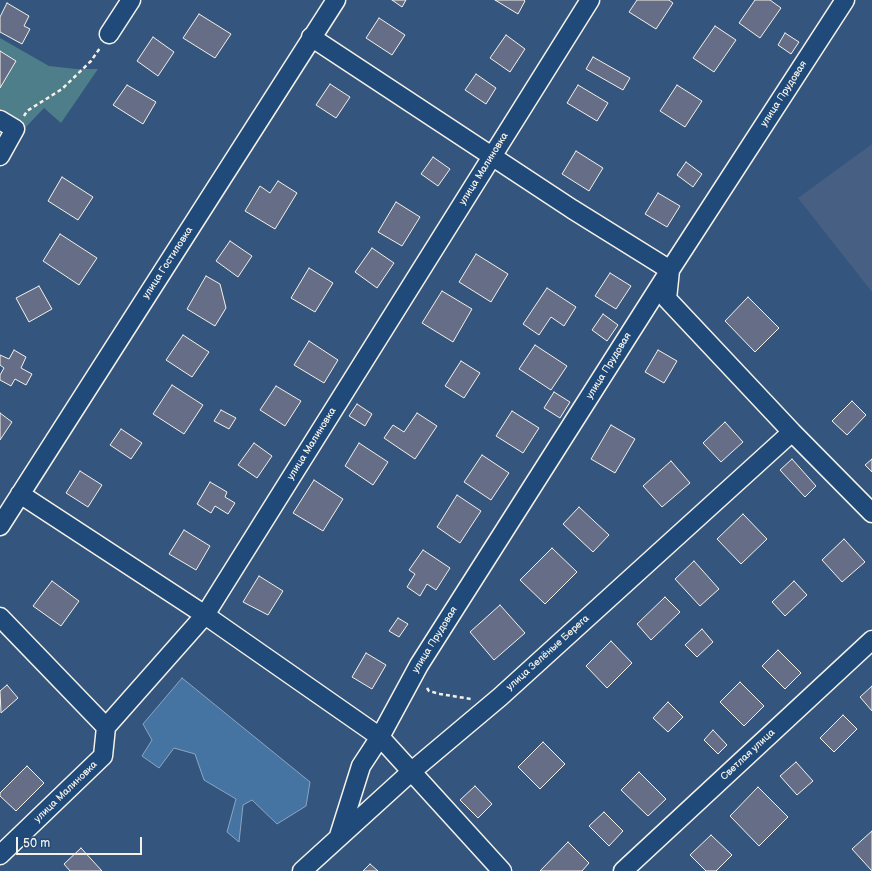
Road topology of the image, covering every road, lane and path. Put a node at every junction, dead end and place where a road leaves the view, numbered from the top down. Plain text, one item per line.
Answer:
1 (131, 0) edge
2 (336, 0) edge
3 (590, 0) edge
4 (845, 0) edge
5 (109, 34) joint
6 (311, 37) junction
7 (0, 120) edge
8 (15, 129) junction
9 (0, 156) edge
10 (492, 156) junction
11 (670, 270) junction
12 (792, 432) junction
13 (20, 494) junction
14 (872, 513) edge
15 (0, 526) edge
16 (205, 615) junction
17 (0, 617) edge
18 (872, 640) edge
19 (419, 665) junction
20 (472, 699) dead end
21 (106, 727) junction
22 (380, 737) junction
23 (412, 771) junction
24 (339, 836) junction
25 (0, 855) edge
26 (302, 871) edge
27 (502, 871) edge
28 (624, 871) edge

1 - 5 street
2 - 6 street, улица Гостиловка
3 - 10 street, улица Малиновка
4 - 11 street, улица Прудовая
5 - 8 path
6 - 10 street
6 - 13 street, улица Гостиловка
7 - 8 street
8 - 9 street
10 - 11 street
10 - 16 street, улица Малиновка
11 - 12 street
11 - 19 street, улица Прудовая
12 - 14 street
12 - 23 street, улица Зелёные Берега
13 - 15 street, улица Гостиловка
13 - 16 street
16 - 21 street, улица Малиновка
16 - 22 street
17 - 21 street
18 - 28 street, Светлая улица
19 - 20 path
19 - 22 street, улица Прудовая
21 - 25 street, улица Малиновка
22 - 23 street
22 - 24 street, улица Прудовая
23 - 24 street, улица Зелёные Берега
23 - 27 street
24 - 26 street, улица Зелёные Берега

